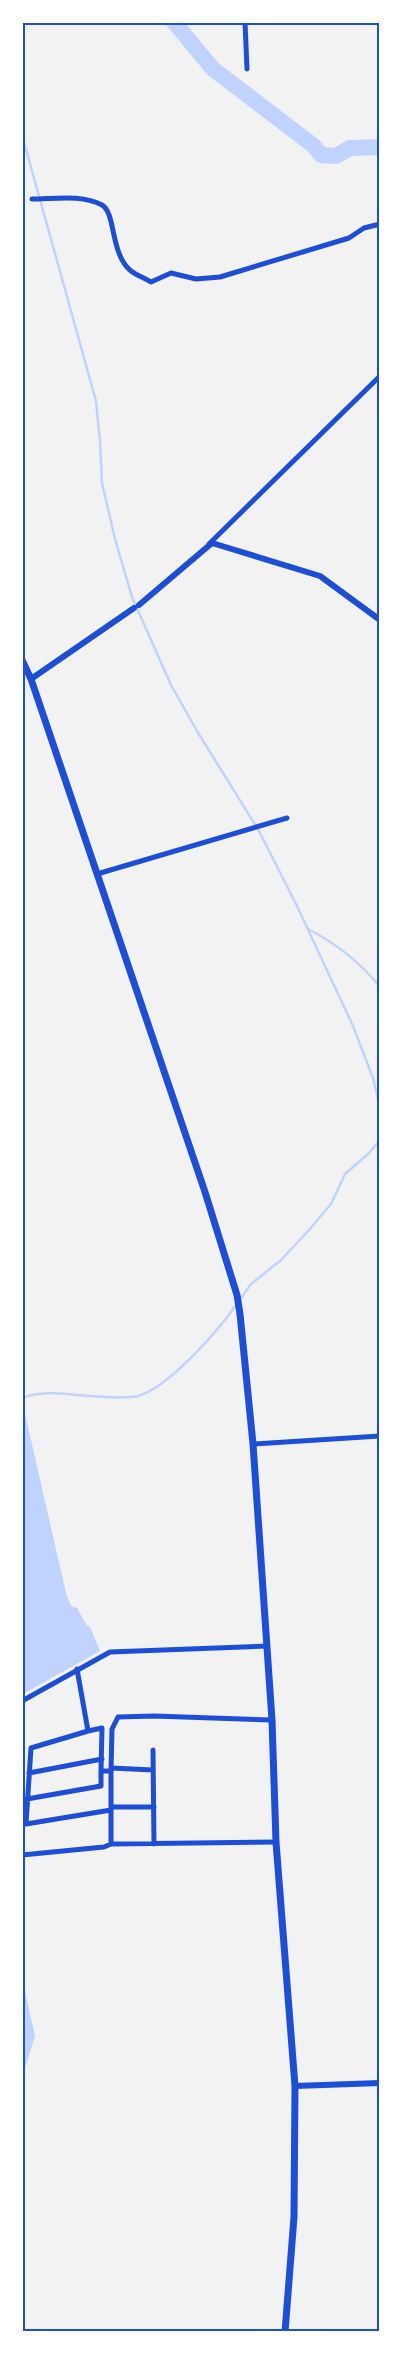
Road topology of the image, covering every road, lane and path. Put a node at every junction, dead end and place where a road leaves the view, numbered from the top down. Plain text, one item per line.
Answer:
1 (245, 22) edge
2 (247, 69) dead end
3 (32, 199) dead end
4 (380, 224) edge
5 (380, 376) edge
6 (196, 557) junction
7 (380, 620) edge
8 (22, 660) edge
9 (31, 679) junction
10 (287, 818) dead end
11 (97, 874) junction
12 (380, 1436) edge
13 (253, 1444) junction
14 (267, 1646) junction
15 (77, 1669) junction
16 (22, 1701) edge
17 (272, 1720) junction
18 (88, 1731) junction
19 (153, 1750) dead end
20 (102, 1759) junction
21 (111, 1770) junction
22 (153, 1770) junction
23 (101, 1771) junction
24 (29, 1772) junction
25 (27, 1799) junction
26 (154, 1807) junction
27 (111, 1809) junction
28 (276, 1842) junction
29 (111, 1844) junction
30 (154, 1844) junction
31 (22, 1855) edge
32 (380, 2083) edge
33 (295, 2086) junction
34 (285, 2332) edge

1 - 2 street
3 - 4 street
5 - 6 street
6 - 7 street
6 - 9 street
8 - 9 main road
9 - 11 main road
10 - 11 street
11 - 13 main road
12 - 13 street
13 - 14 main road
14 - 15 street
14 - 17 main road
15 - 16 street
15 - 18 street
17 - 21 street
17 - 28 main road
18 - 20 street
18 - 24 street
19 - 22 street
20 - 23 street
20 - 24 street
21 - 22 street
21 - 23 street
21 - 27 street
22 - 26 street
23 - 25 street
24 - 25 street
25 - 27 street
26 - 27 street
26 - 30 street
27 - 29 street
28 - 30 street
28 - 33 main road
29 - 30 street
29 - 31 street
32 - 33 street
33 - 34 main road

